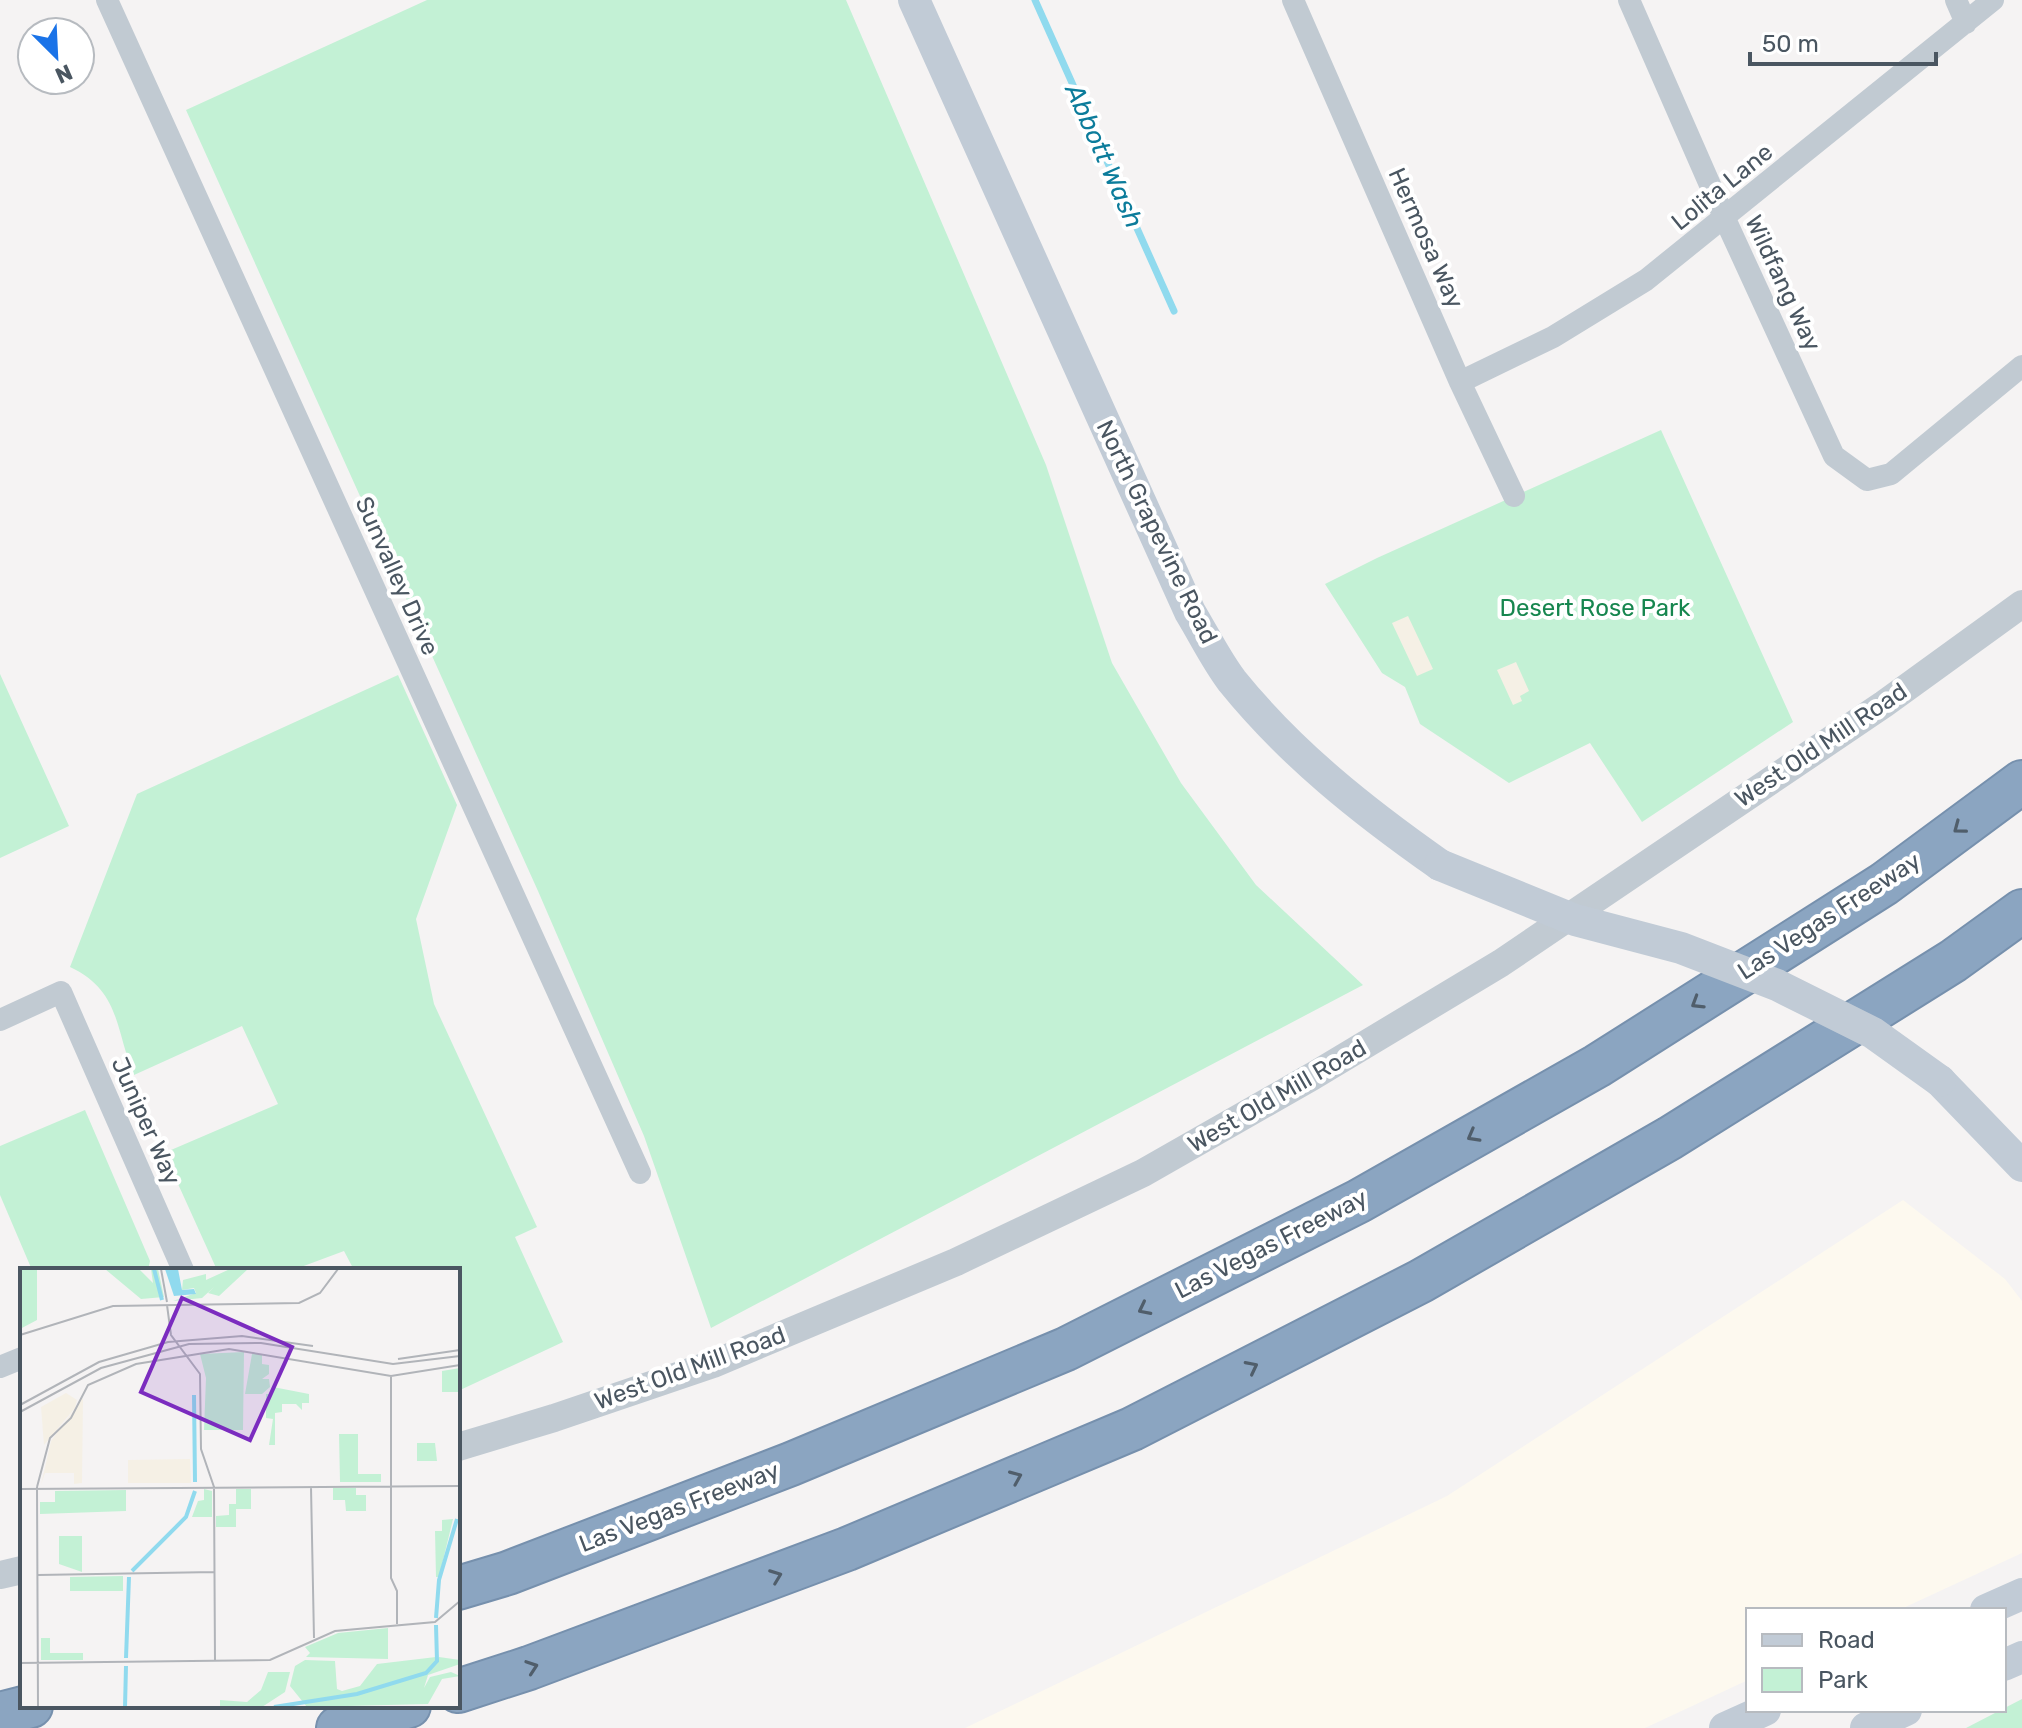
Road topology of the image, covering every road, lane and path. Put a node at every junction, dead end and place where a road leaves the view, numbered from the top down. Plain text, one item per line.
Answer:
1 (107, 0) edge
2 (914, 0) edge
3 (1293, 0) edge
4 (1629, 0) edge
5 (1956, 0) edge
6 (1993, 0) edge
7 (1966, 23) junction
8 (1725, 219) junction
9 (2022, 366) edge
10 (1460, 382) junction
11 (1514, 496) dead end
12 (2022, 604) edge
13 (2022, 782) edge
14 (2022, 911) edge
15 (0, 1020) edge
16 (2022, 1166) edge
17 (640, 1173) dead end
18 (182, 1268) edge
19 (20, 1359) edge
20 (0, 1367) edge
21 (460, 1446) edge
22 (20, 1570) edge
23 (0, 1575) edge
24 (460, 1587) edge
25 (2022, 1594) edge
26 (1990, 1608) edge
27 (460, 1690) edge
28 (23, 1708) edge
29 (403, 1708) edge
30 (1761, 1712) edge
31 (1902, 1712) edge
32 (0, 1714) edge
33 (338, 1728) edge
34 (1725, 1728) edge
35 (1866, 1728) edge

1 - 17 street, Sunvalley Drive
2 - 16 main road, North Grapevine Road, bridge
3 - 10 street, Hermosa Way
4 - 8 street, Wildfang Way
5 - 7 street
6 - 7 street, Lolita Lane
7 - 8 street, Lolita Lane
8 - 9 street, Wildfang Way
8 - 10 street, Lolita Lane
10 - 11 street, Hermosa Way
12 - 21 street, West Old Mill Road
13 -> 24 highway, Las Vegas Freeway
27 -> 14 highway
15 - 18 street, Juniper Way
19 - 20 street
22 - 23 street
25 - 26 main road
28 - 32 highway
29 - 33 highway
30 - 34 main road
31 - 35 main road

